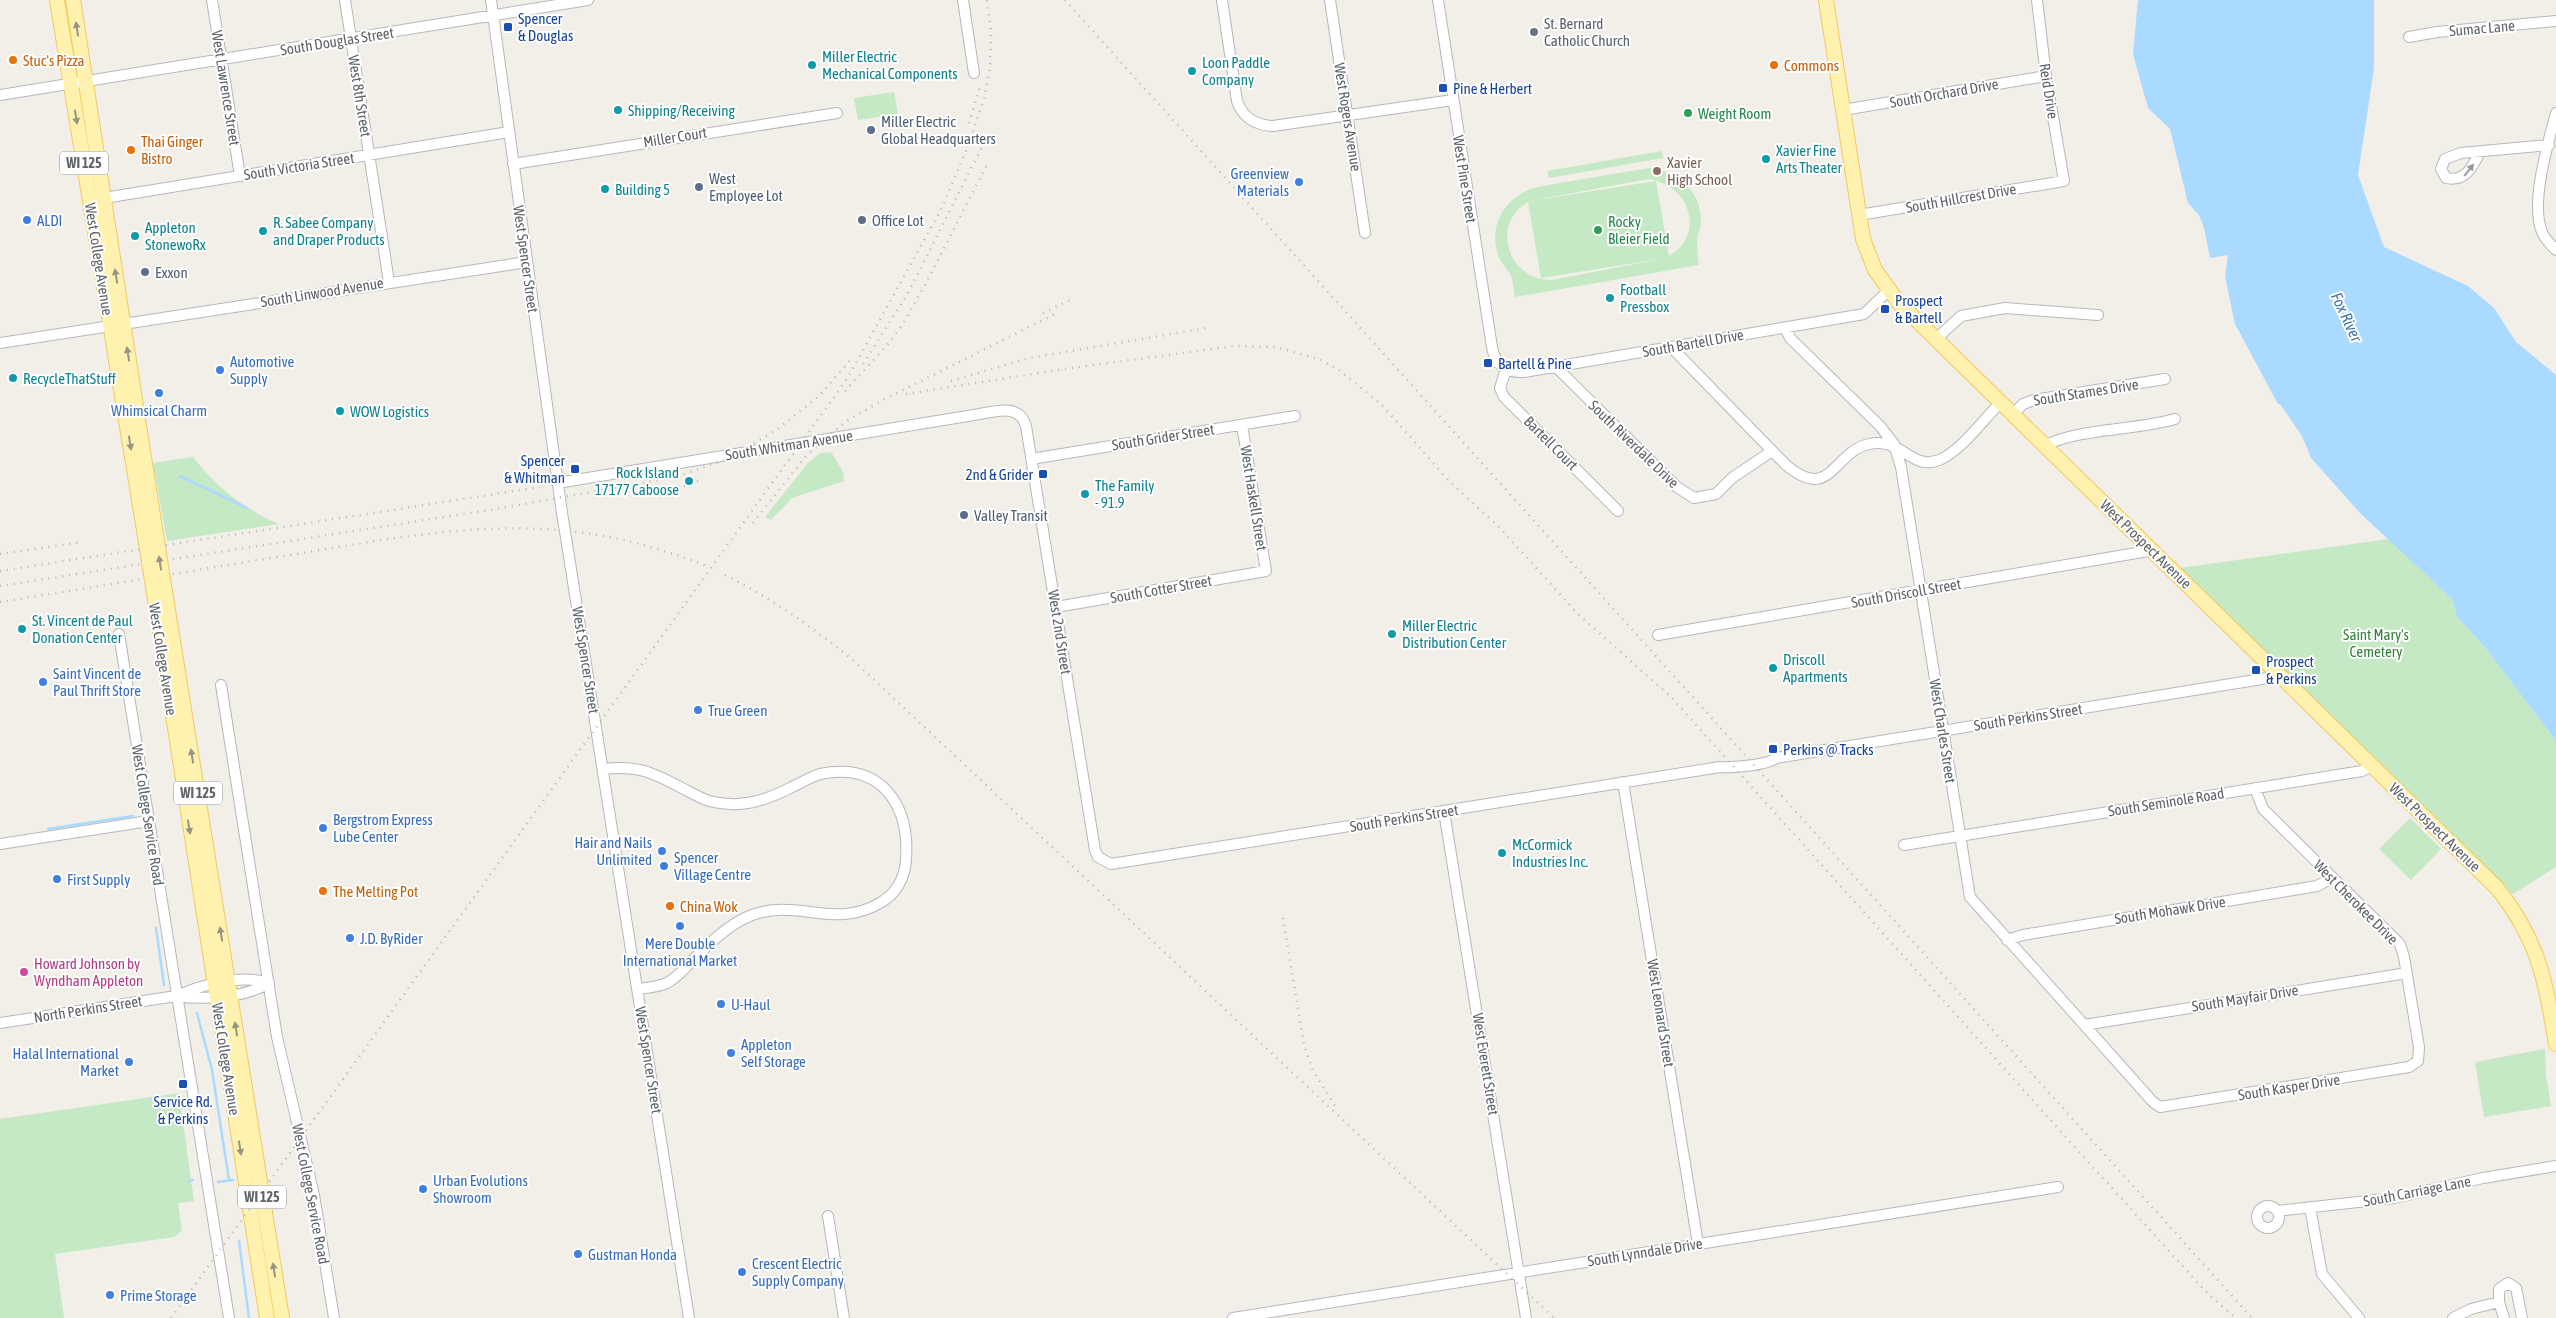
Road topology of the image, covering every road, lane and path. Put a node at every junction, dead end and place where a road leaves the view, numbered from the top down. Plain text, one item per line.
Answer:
1 (57, 0) edge
2 (73, 0) edge
3 (212, 0) edge
4 (345, 0) edge
5 (491, 0) edge
6 (588, 0) edge
7 (964, 0) edge
8 (1222, 0) edge
9 (1330, 0) edge
10 (1438, 0) edge
11 (1829, 0) edge
12 (2037, 0) edge
13 (493, 15) junction
14 (2556, 21) edge
15 (2409, 37) dead end
16 (351, 39) junction
17 (222, 59) junction
18 (974, 73) dead end
19 (2046, 76) junction
20 (86, 81) junction
21 (71, 83) junction
22 (0, 94) edge
23 (1453, 100) junction
24 (1843, 110) junction
25 (2556, 112) edge
26 (837, 113) dead end
27 (1348, 115) junction
28 (508, 132) junction
29 (2550, 151) edge
30 (2480, 152) dead end
31 (370, 154) junction
32 (513, 164) junction
33 (240, 176) junction
34 (2064, 181) joint
35 (104, 198) junction
36 (90, 200) junction
37 (1859, 215) junction
38 (95, 232) junction
39 (1365, 233) dead end
40 (2556, 250) edge
41 (113, 253) junction
42 (526, 262) junction
43 (389, 282) junction
44 (1888, 291) junction
45 (2098, 315) dead end
46 (117, 326) junction
47 (1784, 328) junction
48 (1936, 339) junction
49 (0, 343) edge
50 (1671, 347) junction
51 (1556, 367) junction
52 (1506, 369) junction
53 (2166, 379) dead end
54 (2000, 403) junction
55 (2012, 414) junction
56 (1021, 415) joint
57 (1295, 416) dead end
58 (2175, 419) dead end
59 (1242, 425) junction
60 (1894, 444) junction
61 (2045, 446) junction
62 (1772, 450) junction
63 (1031, 459) junction
64 (557, 484) junction
65 (1618, 512) dead end
66 (2154, 550) junction
67 (1266, 571) joint
68 (1920, 591) junction
69 (161, 605) junction
70 (1056, 607) junction
71 (119, 634) dead end
72 (1658, 635) dead end
73 (2280, 676) junction
74 (221, 685) dead end
75 (1943, 731) junction
76 (2372, 766) junction
77 (603, 769) junction
78 (1623, 782) junction
79 (2255, 788) junction
80 (1444, 811) junction
81 (149, 821) junction
82 (1960, 836) junction
83 (0, 844) edge
84 (1904, 845) dead end
85 (1094, 850) joint
86 (2332, 878) junction
87 (2007, 940) junction
88 (2407, 973) junction
89 (269, 983) junction
90 (230, 988) junction
91 (215, 990) junction
92 (638, 990) junction
93 (176, 996) junction
94 (0, 1023) edge
95 (2084, 1026) junction
96 (2556, 1044) edge
97 (2417, 1064) joint
98 (2160, 1106) joint
99 (2556, 1166) edge
100 (2058, 1187) dead end
101 (2310, 1207) junction
102 (2277, 1211) dead end
103 (828, 1216) dead end
104 (1698, 1244) junction
105 (1520, 1272) junction
106 (2499, 1302) junction
107 (229, 1318) edge
108 (267, 1318) edge
109 (282, 1318) edge
110 (334, 1318) edge
111 (689, 1318) edge
112 (844, 1318) edge
113 (1233, 1318) edge
114 (1526, 1318) edge
115 (2359, 1318) edge
116 (2453, 1318) edge
117 (2504, 1318) edge
118 (2522, 1318) edge

1 - 21 main road, West College Avenue / WI 125
20 -> 2 main road, West College Avenue / WI 125
3 - 17 street, West Lawrence Street
4 - 16 street, West 8th Street
5 - 13 street, West Spencer Street
6 - 13 street, South Douglas Street
7 - 18 street
8 - 27 street
9 - 27 street, West Rogers Avenue
10 - 23 street, West Pine Street
11 - 24 main road, West Prospect Avenue
12 - 19 street, Reid Drive
13 - 16 street, South Douglas Street
13 - 28 street, West Spencer Street
14 - 15 street, Sumac Lane
16 - 17 street, South Douglas Street
16 - 31 street, West 8th Street
17 - 20 street, South Douglas Street
17 - 33 street, West Lawrence Street
19 - 24 street, South Orchard Drive
19 - 34 street, Reid Drive
20 - 21 street, South Douglas Street
20 - 35 main road, West College Avenue / WI 125
21 - 22 street, South Douglas Street
21 -> 36 main road, West College Avenue / WI 125
23 - 27 street
23 - 52 street, West Pine Street
24 - 37 main road, West Prospect Avenue
25 - 29 street
26 - 32 street, Miller Court
27 - 39 street, West Rogers Avenue
28 - 31 street, South Victoria Street
28 - 32 street, West Spencer Street
29 - 30 street
29 - 40 street
31 - 33 street, South Victoria Street
31 - 43 street, West 8th Street
32 - 42 street, West Spencer Street
33 - 35 street, South Victoria Street
34 - 37 street, South Hillcrest Drive
35 - 36 street, South Victoria Street
35 - 41 main road, West College Avenue / WI 125
36 - 38 main road, West College Avenue / WI 125
37 - 44 main road, West Prospect Avenue
38 - 41 main road
38 - 46 main road, West College Avenue / WI 125
46 -> 41 main road, West College Avenue / WI 125
42 - 43 street, South Linwood Avenue
42 - 64 street, West Spencer Street
43 - 46 street, South Linwood Avenue
44 - 47 street, South Bartell Drive
44 - 48 main road, West Prospect Avenue
45 - 48 street
46 - 49 street, South Linwood Avenue
46 - 69 main road, West College Avenue / WI 125, bridge
47 - 50 street, South Bartell Drive
47 - 60 street, West Charles Street
48 - 54 main road, West Prospect Avenue
50 - 51 street, South Bartell Drive
50 - 62 street
51 - 52 street, South Bartell Drive
51 - 62 street, South Riverdale Drive
52 - 65 street, Bartell Court
53 - 55 street, South Stames Drive
54 - 55 main road, West Prospect Avenue
54 - 60 street
55 - 61 main road, West Prospect Avenue
56 - 63 street, West 2nd Street
56 - 64 street, South Whitman Avenue
57 - 59 street, South Grider Street
58 - 61 street
59 - 63 street, South Grider Street
59 - 67 street, West Haskell Street
60 - 62 street
60 - 68 street, West Charles Street
61 - 66 main road, West Prospect Avenue
63 - 70 street, West 2nd Street
64 - 77 street, West Spencer Street, bridge
66 - 68 street, South Driscoll Street
66 - 73 main road, West Prospect Avenue
67 - 70 street, South Cotter Street
68 - 72 street, South Driscoll Street
68 - 75 street, West Charles Street
90 -> 69 main road, West College Avenue / WI 125
69 -> 91 main road, West College Avenue / WI 125
70 - 85 street, West 2nd Street
71 - 81 street, West College Service Road
73 - 75 street, South Perkins Street
73 - 76 main road, West Prospect Avenue
74 - 89 street, West College Service Road
75 - 78 street, South Perkins Street
75 - 82 street, West Charles Street
76 - 79 street, South Seminole Road
76 - 96 main road, West Prospect Avenue
77 - 92 street, West Spencer Street
77 - 92 street
78 - 80 street, South Perkins Street
78 - 104 street, West Leonard Street
79 - 82 street, South Seminole Road
79 - 86 street, West Cherokee Drive
80 - 85 street, South Perkins Street
80 - 105 street, West Everett Street
81 - 83 street
81 - 93 street, West College Service Road
82 - 84 street, South Seminole Road
82 - 87 street, West Charles Street
86 - 87 street, South Mohawk Drive
86 - 88 street, West Cherokee Drive
87 - 95 street, West Charles Street
88 - 95 street, South Mayfair Drive
88 - 97 street, West Cherokee Drive
89 - 90 street
89 - 110 street, West College Service Road
90 - 91 street
109 -> 90 main road, West College Avenue / WI 125
91 - 93 street
91 -> 108 main road, West College Avenue / WI 125
92 - 111 street, West Spencer Street
93 - 94 street, North Perkins Street
93 - 107 street, West College Service Road
95 - 98 street, West Charles Street
97 - 98 street, South Kasper Drive
99 - 101 street, South Carriage Lane
100 - 104 street, South Lynndale Drive
101 - 102 street, South Carriage Lane
101 - 115 street
103 - 112 street
104 - 105 street, South Lynndale Drive
105 - 113 street, South Lynndale Drive
105 - 114 street, West Everett Street
106 - 116 street
106 - 117 street
106 - 118 street

